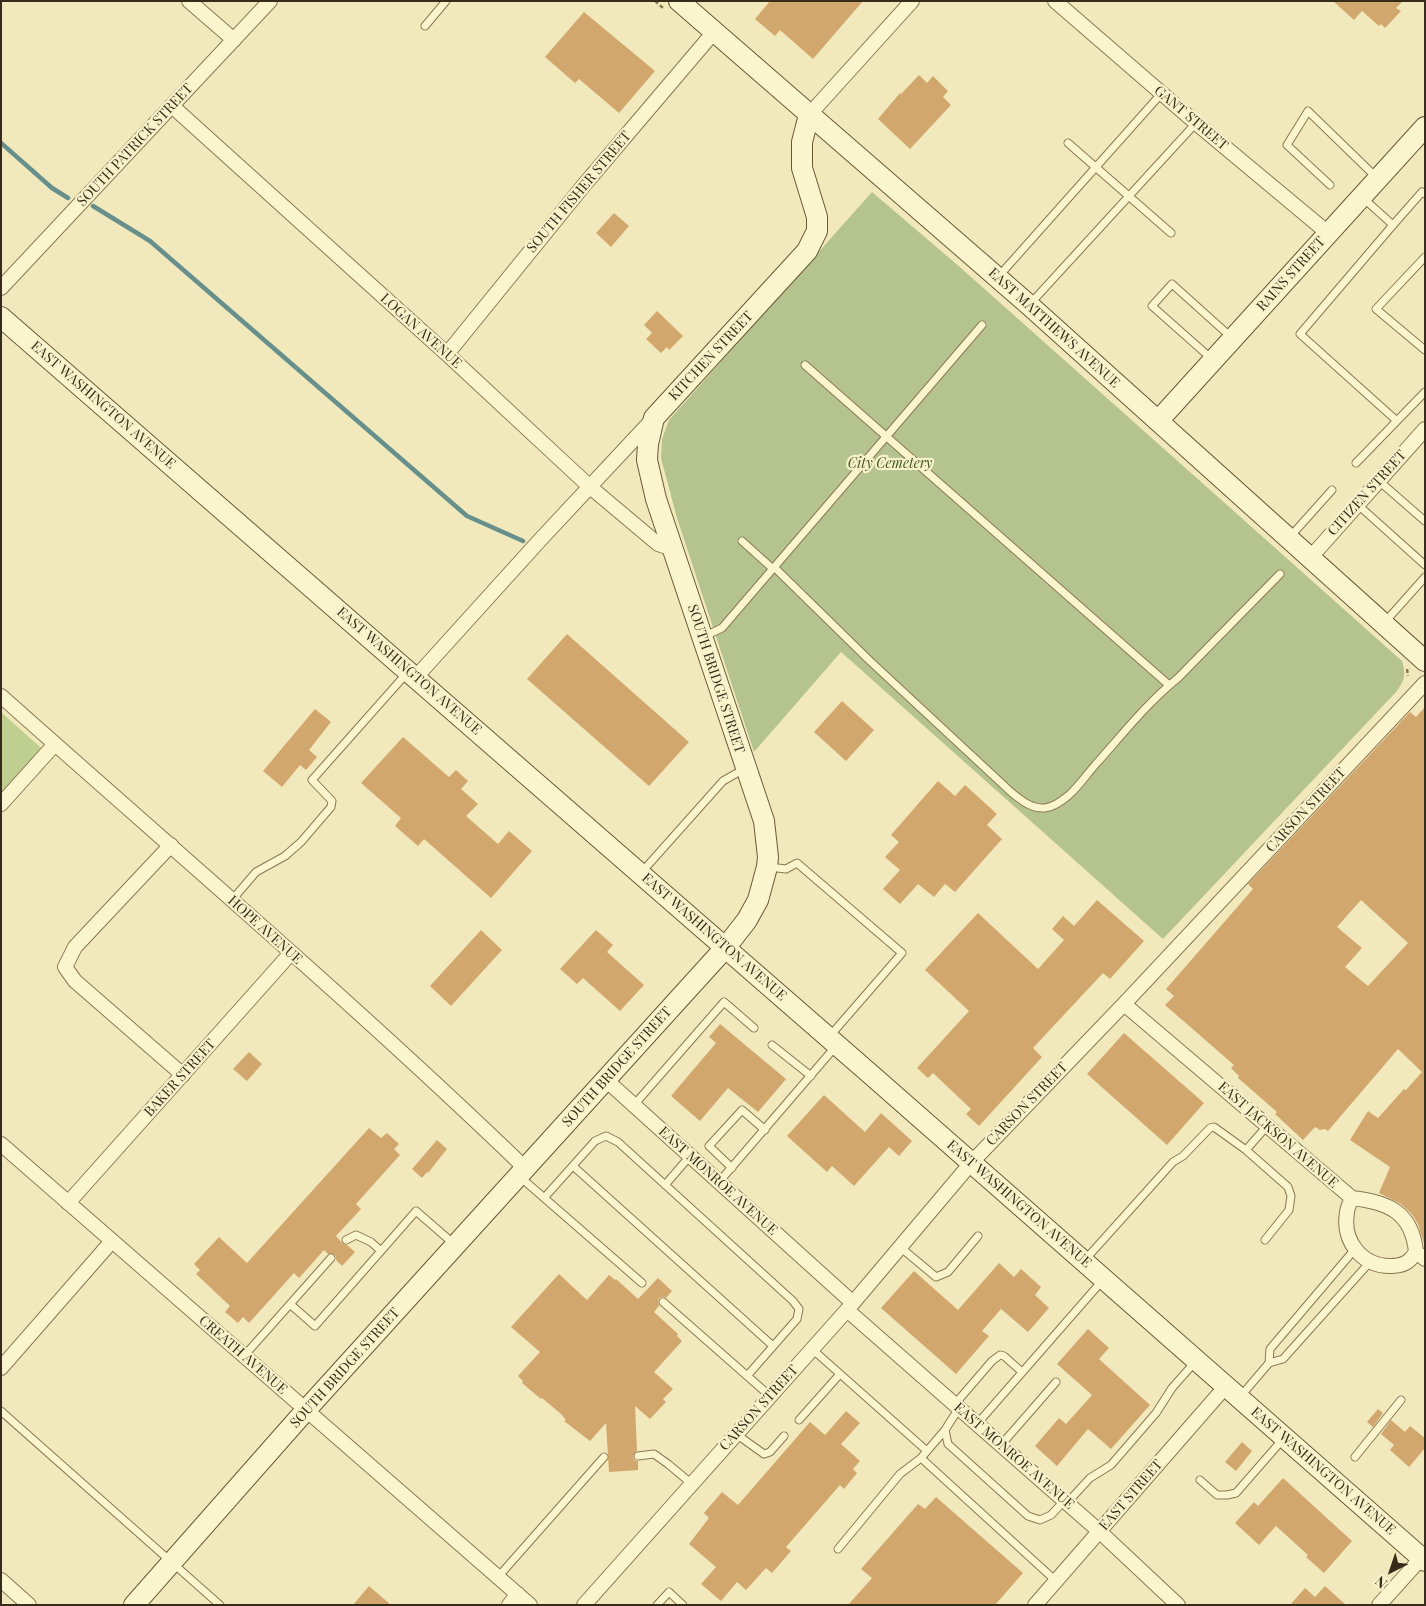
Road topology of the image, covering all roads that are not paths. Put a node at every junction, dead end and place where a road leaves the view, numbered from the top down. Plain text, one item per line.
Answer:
1 (189, 1) edge
2 (270, 1) edge
3 (446, 1) edge
4 (678, 1) edge
5 (912, 1) edge
6 (1055, 1) edge
7 (425, 26) dead end
8 (714, 32) junction
9 (234, 40) junction
10 (1162, 94) junction
11 (172, 106) junction
12 (809, 114) junction
13 (1196, 124) junction
14 (1425, 127) edge
15 (1068, 143) dead end
16 (1096, 167) junction
17 (1378, 179) junction
18 (1330, 185) dead end
19 (1425, 194) edge
20 (1129, 196) junction
21 (1361, 197) junction
22 (1393, 225) junction
23 (1171, 233) dead end
24 (1328, 233) junction
25 (1425, 257) edge
26 (998, 277) junction
27 (1, 288) edge
28 (1029, 304) junction
29 (1, 317) edge
30 (982, 325) dead end
31 (1233, 338) junction
32 (1425, 350) edge
33 (447, 354) junction
34 (1213, 360) junction
35 (805, 365) dead end
36 (1425, 392) edge
37 (654, 418) junction
38 (1158, 421) junction
39 (1397, 421) junction
40 (1425, 429) edge
41 (886, 437) junction
42 (1356, 463) dead end
43 (1379, 481) junction
44 (590, 486) junction
45 (1332, 490) dead end
46 (1357, 504) junction
47 (1425, 521) edge
48 (1288, 538) junction
49 (742, 540) dead end
50 (673, 549) junction
51 (1310, 558) junction
52 (1425, 565) edge
53 (774, 568) junction
54 (1280, 574) dead end
55 (1425, 577) edge
56 (1384, 624) junction
57 (703, 638) junction
58 (1425, 661) edge
59 (412, 674) junction
60 (1425, 683) edge
61 (1169, 685) junction
62 (1, 696) edge
63 (55, 744) junction
64 (746, 768) junction
65 (1, 804) edge
66 (171, 845) junction
67 (767, 867) junction
68 (641, 874) junction
69 (232, 900) junction
70 (726, 947) junction
71 (292, 953) junction
72 (1124, 1004) junction
73 (754, 1028) dead end
74 (833, 1041) junction
75 (772, 1045) dead end
76 (183, 1075) junction
77 (811, 1076) junction
78 (606, 1080) junction
79 (634, 1105) junction
80 (1267, 1126) junction
81 (765, 1130) junction
82 (1, 1144) edge
83 (1246, 1150) junction
84 (690, 1156) junction
85 (972, 1162) junction
86 (573, 1166) junction
87 (732, 1168) junction
88 (522, 1172) junction
89 (719, 1182) junction
90 (666, 1185) junction
91 (544, 1198) junction
92 (1352, 1198) junction
93 (68, 1203) junction
94 (978, 1236) dead end
95 (346, 1240) dead end
96 (1265, 1240) dead end
97 (112, 1241) junction
98 (456, 1245) junction
99 (900, 1247) junction
100 (1355, 1249) junction
101 (381, 1252) junction
102 (1420, 1256) edge
103 (331, 1258) dead end
104 (1084, 1261) junction
105 (1370, 1262) junction
106 (1104, 1278) junction
107 (642, 1283) dead end
108 (663, 1302) dead end
109 (290, 1304) junction
110 (850, 1306) junction
111 (773, 1346) junction
112 (812, 1349) junction
113 (244, 1356) junction
114 (1196, 1360) junction
115 (1269, 1363) junction
116 (1, 1368) edge
117 (1022, 1372) junction
118 (840, 1374) junction
119 (747, 1376) junction
120 (1056, 1382) dead end
121 (1233, 1392) junction
122 (770, 1396) junction
123 (1400, 1400) dead end
124 (957, 1406) junction
125 (306, 1410) junction
126 (1, 1411) edge
127 (799, 1420) dead end
128 (977, 1424) junction
129 (945, 1430) junction
130 (736, 1434) junction
131 (784, 1436) dead end
132 (1284, 1437) junction
133 (1001, 1445) junction
134 (927, 1451) junction
135 (638, 1456) dead end
136 (604, 1457) dead end
137 (1355, 1457) dead end
138 (921, 1458) junction
139 (1200, 1480) dead end
140 (692, 1484) junction
141 (1066, 1502) junction
142 (1099, 1532) junction
143 (838, 1549) dead end
144 (1424, 1557) edge
145 (171, 1563) junction
146 (498, 1577) junction
147 (1, 1580) edge
148 (1056, 1581) junction
149 (513, 1599) edge
150 (29, 1605) edge
151 (134, 1605) edge
152 (220, 1605) edge
153 (530, 1605) edge
154 (584, 1605) edge
155 (657, 1605) edge
156 (683, 1605) edge
157 (1035, 1605) edge
158 (1178, 1605) edge
159 (1379, 1605) edge

1 - 9 street
2 - 9 street, SOUTH PATRICK STREET
3 - 7 lane
4 - 8 street, EAST MATTHEWS AVENUE
5 - 12 street, KITCHEN STREET
6 - 10 street, GANT STREET
8 - 12 street, EAST MATTHEWS AVENUE
8 - 33 street, SOUTH FISHER STREET
9 - 11 street, SOUTH PATRICK STREET
10 - 13 street, GANT STREET
10 - 16 lane
11 - 27 street, SOUTH PATRICK STREET
11 - 33 street, LOGAN AVENUE
12 - 26 street, EAST MATTHEWS AVENUE
12 - 37 street, KITCHEN STREET
13 - 20 lane
13 - 24 street, GANT STREET
14 - 17 street, RAINS STREET
15 - 16 lane
16 - 20 lane
16 - 26 lane
17 - 18 lane
17 - 21 street, RAINS STREET
19 - 22 lane
20 - 23 lane
20 - 28 lane
21 - 22 lane
21 - 24 street, RAINS STREET
22 - 39 lane
24 - 31 street, RAINS STREET
25 - 32 lane
26 - 28 street, EAST MATTHEWS AVENUE
28 - 38 street, EAST MATTHEWS AVENUE
29 - 59 street, EAST WASHINGTON AVENUE
30 - 41 lane
31 - 34 street, RAINS STREET
31 - 34 lane
33 - 44 street, LOGAN AVENUE
34 - 38 street, RAINS STREET
35 - 41 lane
36 - 39 lane
37 - 44 street, KITCHEN STREET
37 - 50 street, SOUTH BRIDGE STREET
38 - 48 street, EAST MATTHEWS AVENUE
39 - 42 lane
40 - 43 street, CITIZEN STREET
41 - 53 lane
41 - 61 lane
43 - 46 street, CITIZEN STREET
43 - 47 lane
44 - 50 street, LOGAN AVENUE
44 - 59 street, KITCHEN STREET
45 - 48 lane
46 - 51 street, CITIZEN STREET
46 - 52 lane
48 - 51 street, EAST MATTHEWS AVENUE
49 - 53 lane
50 - 57 street, SOUTH BRIDGE STREET
51 - 56 street, EAST MATTHEWS AVENUE
53 - 57 lane
53 - 61 lane
54 - 61 lane
55 - 56 lane
56 - 58 street, EAST MATTHEWS AVENUE
57 - 64 street, SOUTH BRIDGE STREET
59 - 68 street, EAST WASHINGTON AVENUE
59 - 69 lane
60 - 72 street, CARSON STREET
62 - 63 street, HOPE AVENUE
63 - 65 street
63 - 66 street, HOPE AVENUE
64 - 67 street, SOUTH BRIDGE STREET
64 - 68 lane
66 - 69 street, HOPE AVENUE
66 - 76 street
67 - 70 street, SOUTH BRIDGE STREET
67 - 74 lane
68 - 70 street, EAST WASHINGTON AVENUE
69 - 71 street, HOPE AVENUE
70 - 74 street, EAST WASHINGTON AVENUE
70 - 78 street, SOUTH BRIDGE STREET
71 - 76 street, BAKER STREET
71 - 88 street, HOPE AVENUE
72 - 80 street, EAST JACKSON AVENUE
72 - 85 street, CARSON STREET
73 - 79 lane
74 - 77 lane
74 - 85 street, EAST WASHINGTON AVENUE
75 - 77 lane
76 - 93 street, BAKER STREET
77 - 81 lane
78 - 79 street, EAST MONROE AVENUE
78 - 88 street, SOUTH BRIDGE STREET
79 - 84 street, EAST MONROE AVENUE
80 - 83 lane
80 - 92 street, EAST JACKSON AVENUE
81 - 87 lane
81 - 87 lane
82 - 93 street, CREATH AVENUE
83 - 96 lane
83 - 104 lane
84 - 89 street, EAST MONROE AVENUE
84 - 90 lane
85 - 99 street, CARSON STREET
85 - 104 street, EAST WASHINGTON AVENUE
86 - 90 lane
86 - 91 lane
86 - 111 lane
87 - 89 lane
88 - 91 lane
88 - 98 street, SOUTH BRIDGE STREET
89 - 110 street, EAST MONROE AVENUE
90 - 111 lane
91 - 107 lane
92 - 100 street
92 - 102 street, EAST JACKSON AVENUE
93 - 97 street, CREATH AVENUE
94 - 99 lane
95 - 101 lane
97 - 113 street, CREATH AVENUE
97 - 116 street
98 - 101 lane
98 - 125 street, SOUTH BRIDGE STREET
99 - 110 street, CARSON STREET
100 - 105 street
100 - 115 lane
101 - 109 lane
102 - 105 street
103 - 109 lane
104 - 106 street, EAST WASHINGTON AVENUE
105 - 115 lane
106 - 114 street, EAST WASHINGTON AVENUE
106 - 117 lane
108 - 119 lane
109 - 113 lane
110 - 112 street, CARSON STREET
110 - 124 street, EAST MONROE AVENUE
111 - 119 lane
112 - 118 lane
112 - 122 street, CARSON STREET
113 - 125 street, CREATH AVENUE
114 - 121 street, EAST WASHINGTON AVENUE
114 - 141 lane
115 - 121 lane
117 - 124 lane
117 - 128 lane
118 - 127 lane
118 - 134 lane
119 - 122 lane
120 - 133 lane
121 - 132 street, EAST WASHINGTON AVENUE
121 - 142 street, EAST STREET
122 - 130 street, CARSON STREET
123 - 137 lane
124 - 128 street, EAST MONROE AVENUE
124 - 129 lane
125 - 145 street, SOUTH BRIDGE STREET
125 - 146 street, CREATH AVENUE
126 - 145 lane
128 - 133 street, EAST MONROE AVENUE
129 - 134 lane
129 - 141 lane
130 - 131 lane
130 - 140 street, CARSON STREET
132 - 139 lane
132 - 144 street, EAST WASHINGTON AVENUE
133 - 141 street, EAST MONROE AVENUE
134 - 138 lane
135 - 140 lane
136 - 146 lane
138 - 143 lane
138 - 148 lane
140 - 154 street, CARSON STREET
141 - 142 street, EAST MONROE AVENUE
142 - 148 street, EAST STREET
142 - 158 street, EAST MONROE AVENUE
144 - 159 street
145 - 151 street, SOUTH BRIDGE STREET
145 - 152 lane
146 - 149 street, CREATH AVENUE
147 - 150 street
148 - 157 street, EAST STREET
149 - 153 street, CREATH AVENUE
155 - 156 lane

